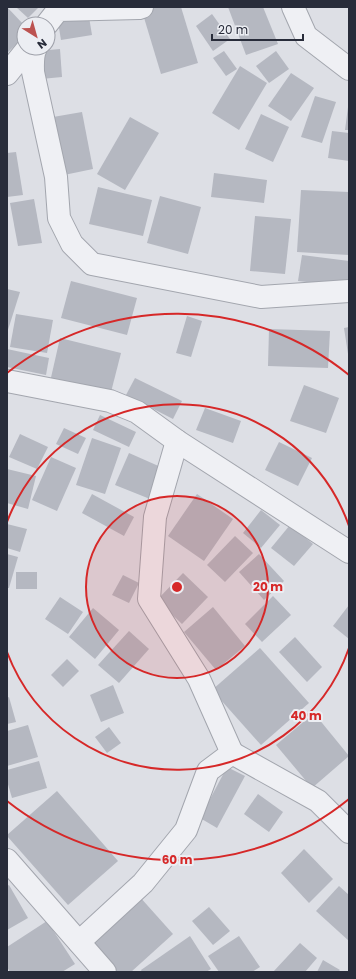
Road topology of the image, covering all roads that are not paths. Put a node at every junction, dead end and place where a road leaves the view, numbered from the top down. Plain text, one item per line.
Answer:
1 (142, 7) edge
2 (293, 7) edge
3 (56, 19) edge
4 (22, 56) edge
5 (34, 56) edge
6 (349, 69) edge
7 (7, 74) edge
8 (349, 291) edge
9 (7, 382) edge
10 (177, 441) junction
11 (349, 552) edge
12 (232, 753) junction
13 (349, 832) edge
14 (7, 860) edge
15 (79, 942) junction
16 (105, 972) edge

1 - 3 street
2 - 6 street
4 - 7 street
5 - 8 street
9 - 10 street
10 - 11 street
10 - 12 street
12 - 13 street
12 - 15 street
14 - 15 street
15 - 16 street

